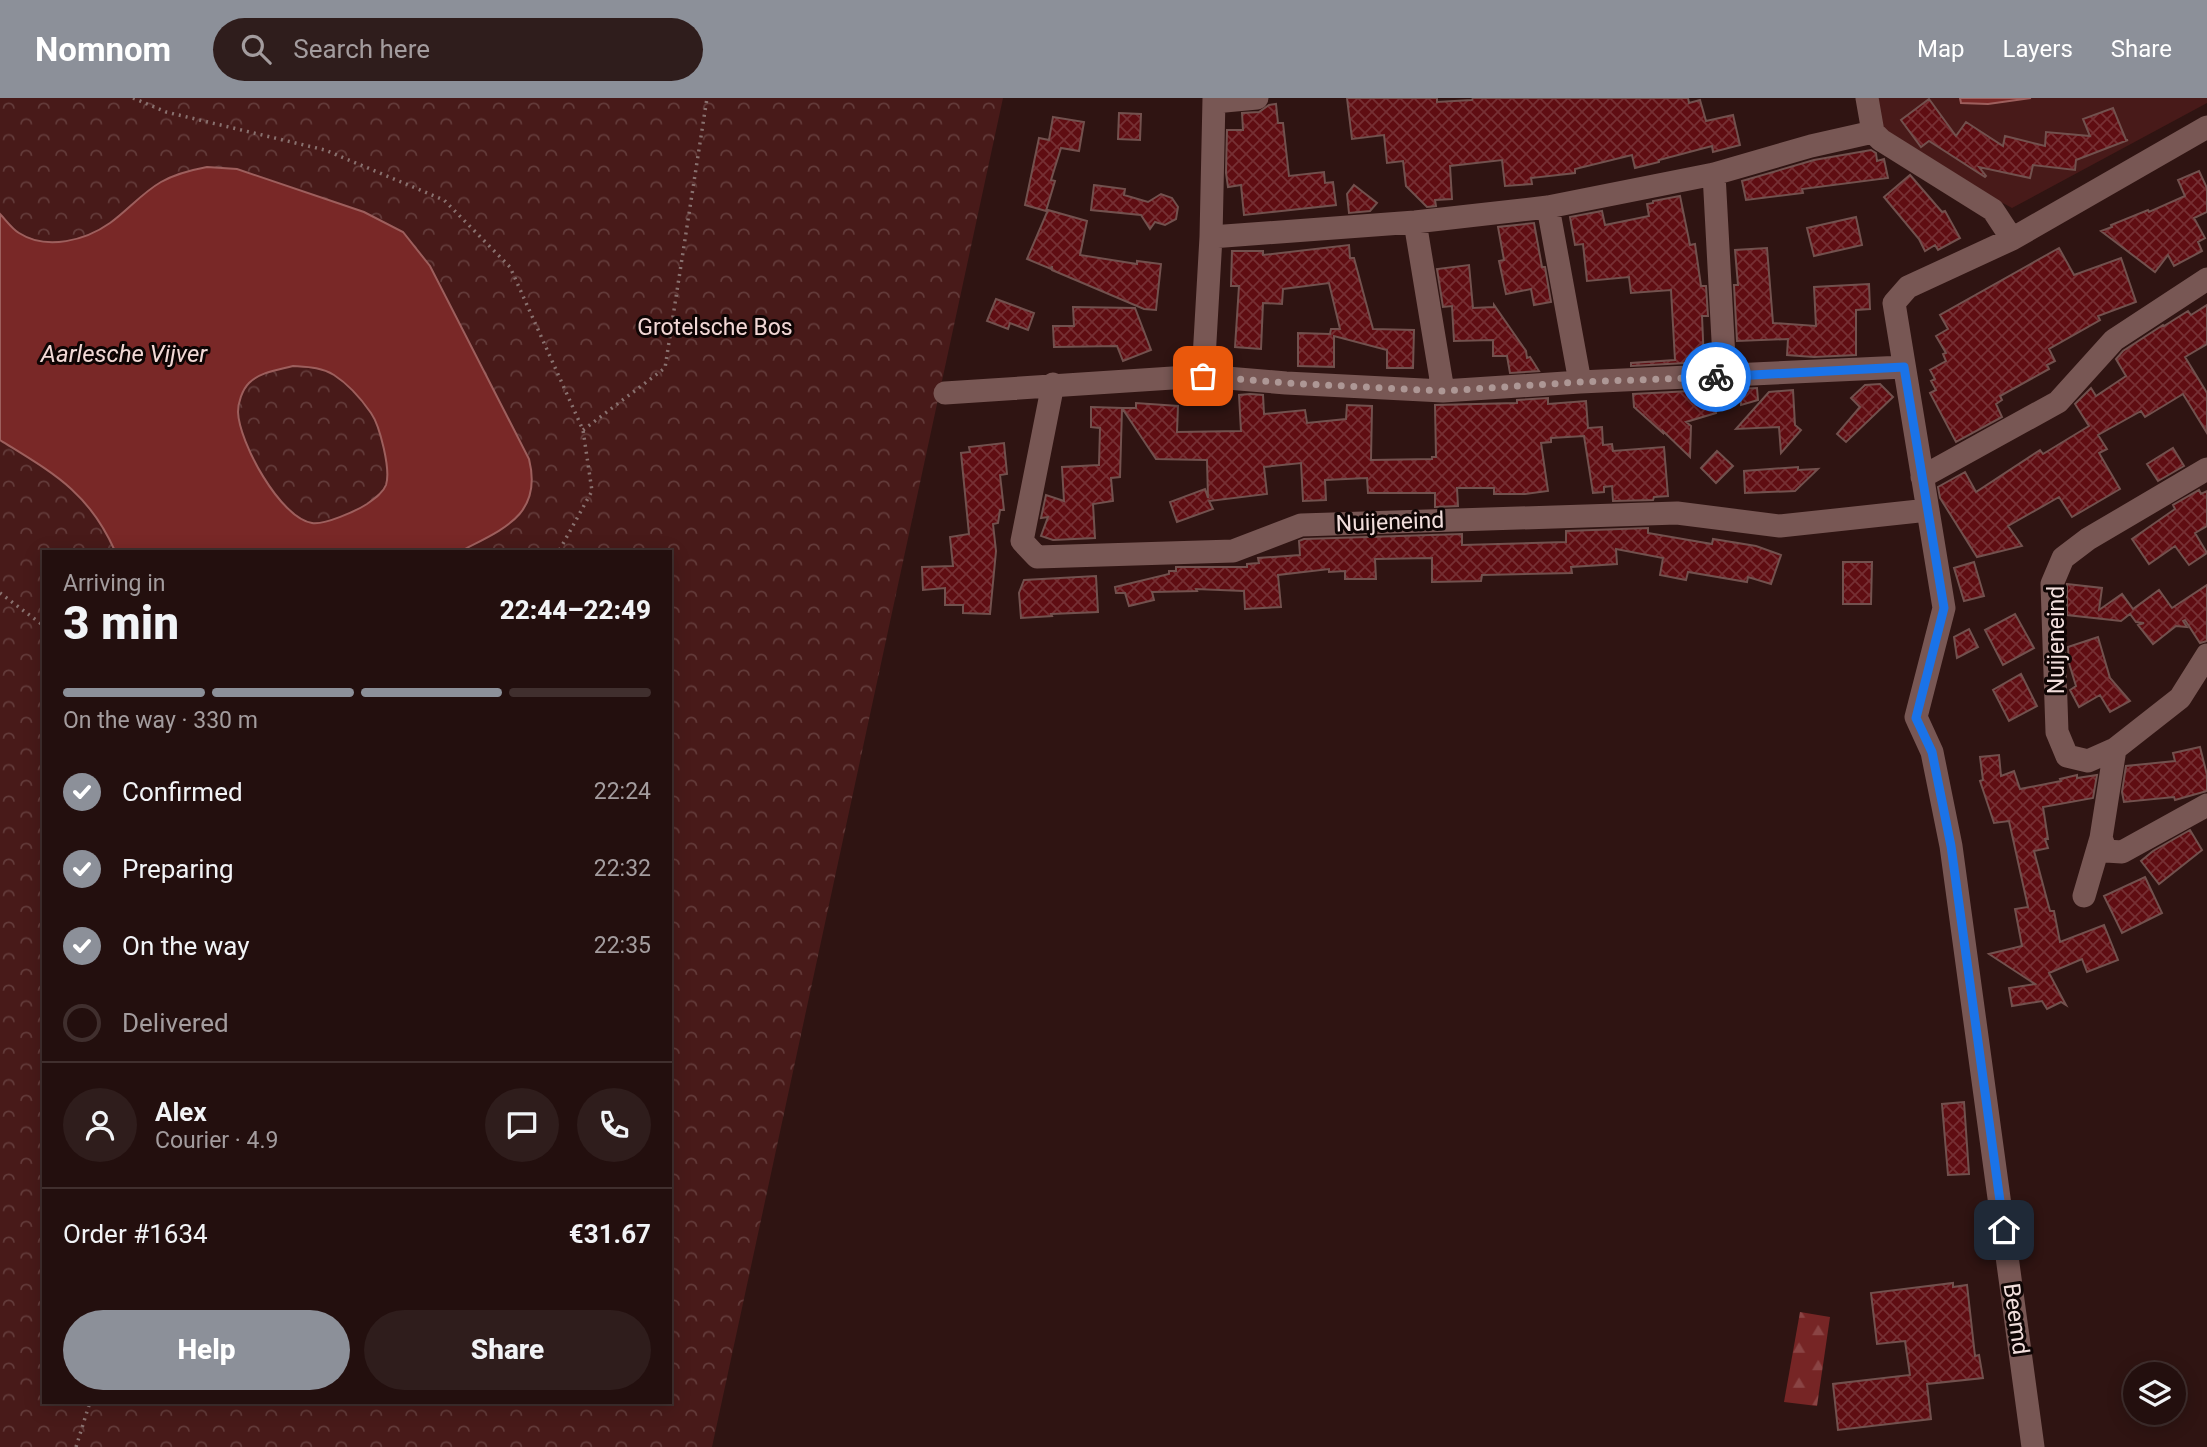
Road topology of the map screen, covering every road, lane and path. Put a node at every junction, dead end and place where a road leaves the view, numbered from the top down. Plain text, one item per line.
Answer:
1 (133, 98) edge
2 (707, 98) edge
3 (1257, 98) edge
4 (1867, 98) edge
5 (1214, 100) edge
6 (2207, 127) edge
7 (1872, 132) junction
8 (1714, 174) junction
9 (1548, 207) junction
10 (1415, 222) junction
11 (1211, 237) junction
12 (2012, 239) junction
13 (2207, 279) edge
14 (1904, 367) junction
15 (1203, 376) junction
16 (1725, 377) junction
17 (1580, 382) junction
18 (1053, 384) junction
19 (1443, 391) junction
20 (945, 393) dead end
21 (583, 430) junction
22 (2207, 468) edge
23 (1922, 477) junction
24 (1928, 510) junction
25 (560, 550) edge
26 (0, 593) edge
27 (42, 624) edge
28 (2207, 655) edge
29 (2115, 749) junction
30 (2207, 805) edge
31 (2101, 838) junction
32 (2084, 896) dead end
33 (89, 1404) edge
34 (76, 1447) edge
35 (2033, 1447) edge

1 - 21 path
2 - 21 path
3 - 5 street
4 - 7 street
5 - 11 street
6 - 12 street
7 - 8 street
7 - 12 street
8 - 9 street
8 - 16 street
9 - 10 street
9 - 17 street
10 - 11 street
10 - 19 street
11 - 15 street
12 - 14 street
13 - 23 street
14 - 16 street
14 - 23 street
15 - 18 street
15 - 19 street
16 - 17 street
17 - 19 street
18 - 20 street
18 - 24 street, Nuijeneind
21 - 25 path
22 - 29 street, Nuijeneind
23 - 24 street
24 - 35 street, Beemd
26 - 27 path
28 - 29 street, Nuijeneind
29 - 31 street
30 - 31 street
31 - 32 street
33 - 34 path

